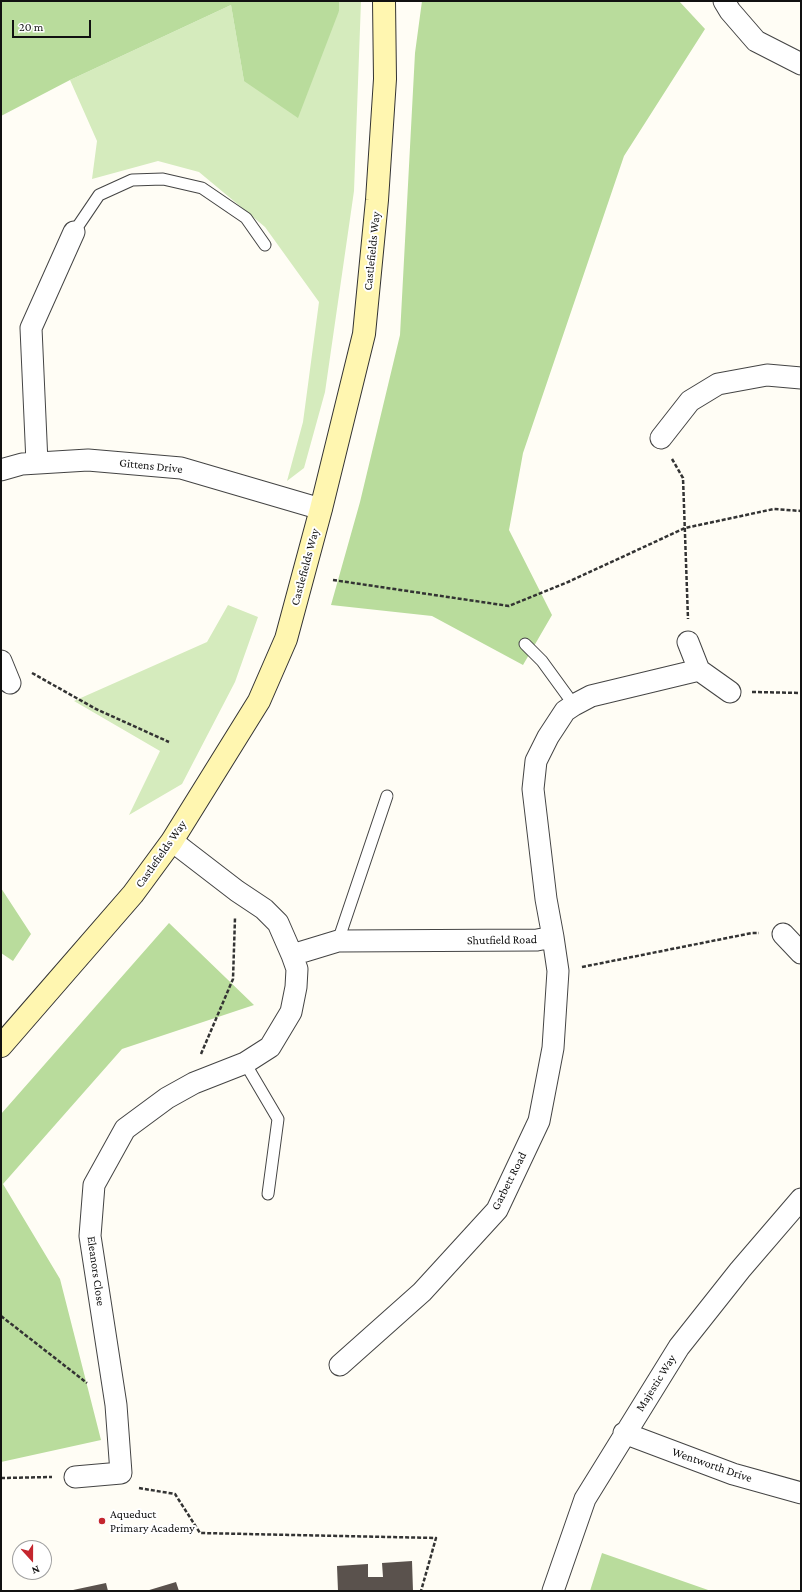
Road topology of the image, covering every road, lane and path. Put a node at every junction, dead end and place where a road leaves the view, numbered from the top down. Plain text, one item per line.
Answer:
1 (384, 1) edge
2 (724, 1) edge
3 (801, 64) edge
4 (74, 232) joint
5 (264, 245) dead end
6 (801, 378) edge
7 (661, 438) joint
8 (37, 463) junction
9 (1, 470) edge
10 (321, 509) junction
11 (801, 511) edge
12 (685, 528) junction
13 (333, 580) dead end
14 (688, 642) joint
15 (525, 644) dead end
16 (699, 670) junction
17 (5, 671) edge
18 (730, 692) joint
19 (801, 693) edge
20 (574, 705) junction
21 (169, 742) dead end
22 (387, 796) dead end
23 (172, 841) junction
24 (235, 917) dead end
25 (783, 934) joint
26 (553, 938) junction
27 (338, 941) junction
28 (801, 953) edge
29 (292, 955) junction
30 (558, 971) junction
31 (1, 1046) edge
32 (245, 1063) junction
33 (194, 1083) junction
34 (268, 1194) dead end
35 (801, 1199) edge
36 (1, 1316) edge
37 (340, 1365) dead end
38 (116, 1406) junction
39 (624, 1433) junction
40 (121, 1473) junction
41 (75, 1477) joint
42 (1, 1478) edge
43 (801, 1493) edge
44 (421, 1591) edge
45 (554, 1591) edge

1 - 10 main road, Castlefields Way
2 - 3 street
4 - 5 lane
4 - 8 street
6 - 7 street
7 - 12 path
8 - 9 street, Gittens Drive
8 - 10 street, Gittens Drive
10 - 23 main road, Castlefields Way
11 - 12 path
12 - 13 path
12 - 14 path
14 - 16 street
15 - 20 lane
16 - 18 street
16 - 20 street, Shutfield Road
17 - 21 path
18 - 19 path
20 - 26 street, Shutfield Road
22 - 27 lane
23 - 29 street
23 - 31 main road, Castlefields Way
24 - 33 path
25 - 28 street
25 - 30 path
26 - 27 street, Shutfield Road
26 - 30 street, Garbett Road
27 - 29 street, Shutfield Road
29 - 32 street, Eleanors Close
30 - 37 street, Garbett Road
32 - 33 street, Eleanors Close
32 - 34 lane
33 - 38 street, Eleanors Close
35 - 39 street, Majestic Way
36 - 38 path
38 - 40 street, Eleanors Close
39 - 43 street, Wentworth Drive
39 - 45 street, Majestic Way
40 - 41 street
40 - 44 path
41 - 42 path

